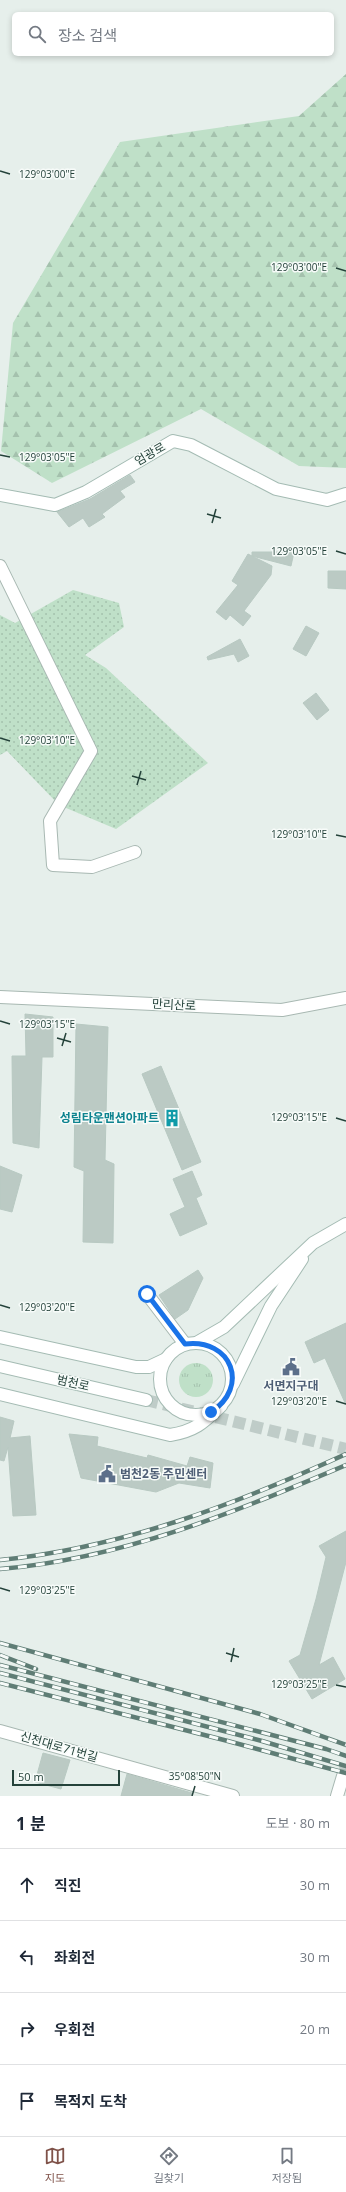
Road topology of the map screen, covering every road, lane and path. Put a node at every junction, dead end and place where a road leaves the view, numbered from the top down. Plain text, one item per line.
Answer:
1 (0, 494) edge
2 (346, 494) edge
3 (0, 566) edge
4 (135, 852) dead end
5 (0, 997) edge
6 (346, 998) edge
7 (346, 1224) edge
8 (313, 1243) junction
9 (147, 1294) dead end
10 (0, 1337) edge
11 (198, 1342) junction
12 (185, 1344) junction
13 (166, 1359) junction
14 (0, 1366) edge
15 (232, 1386) junction
16 (0, 1394) edge
17 (146, 1400) tunnel mouth
18 (220, 1406) junction
19 (0, 1731) edge
20 (343, 1776) dead end
21 (213, 1793) edge
22 (233, 1796) edge
23 (338, 1796) edge

1 - 2 main road, 엄광로
3 - 4 main road
5 - 6 main road, 만리산로
7 - 8 main road
8 - 11 main road
8 - 15 main road
9 - 12 main road
10 - 13 main road
11 - 12 main road
11 - 15 main road
12 - 13 main road
13 - 18 main road
14 - 17 main road, 범천로
15 - 18 main road
16 - 18 main road
19 - 21 main road, 신천대로71번길
20 - 23 main road
21 - 22 main road, 신천대로71번길

